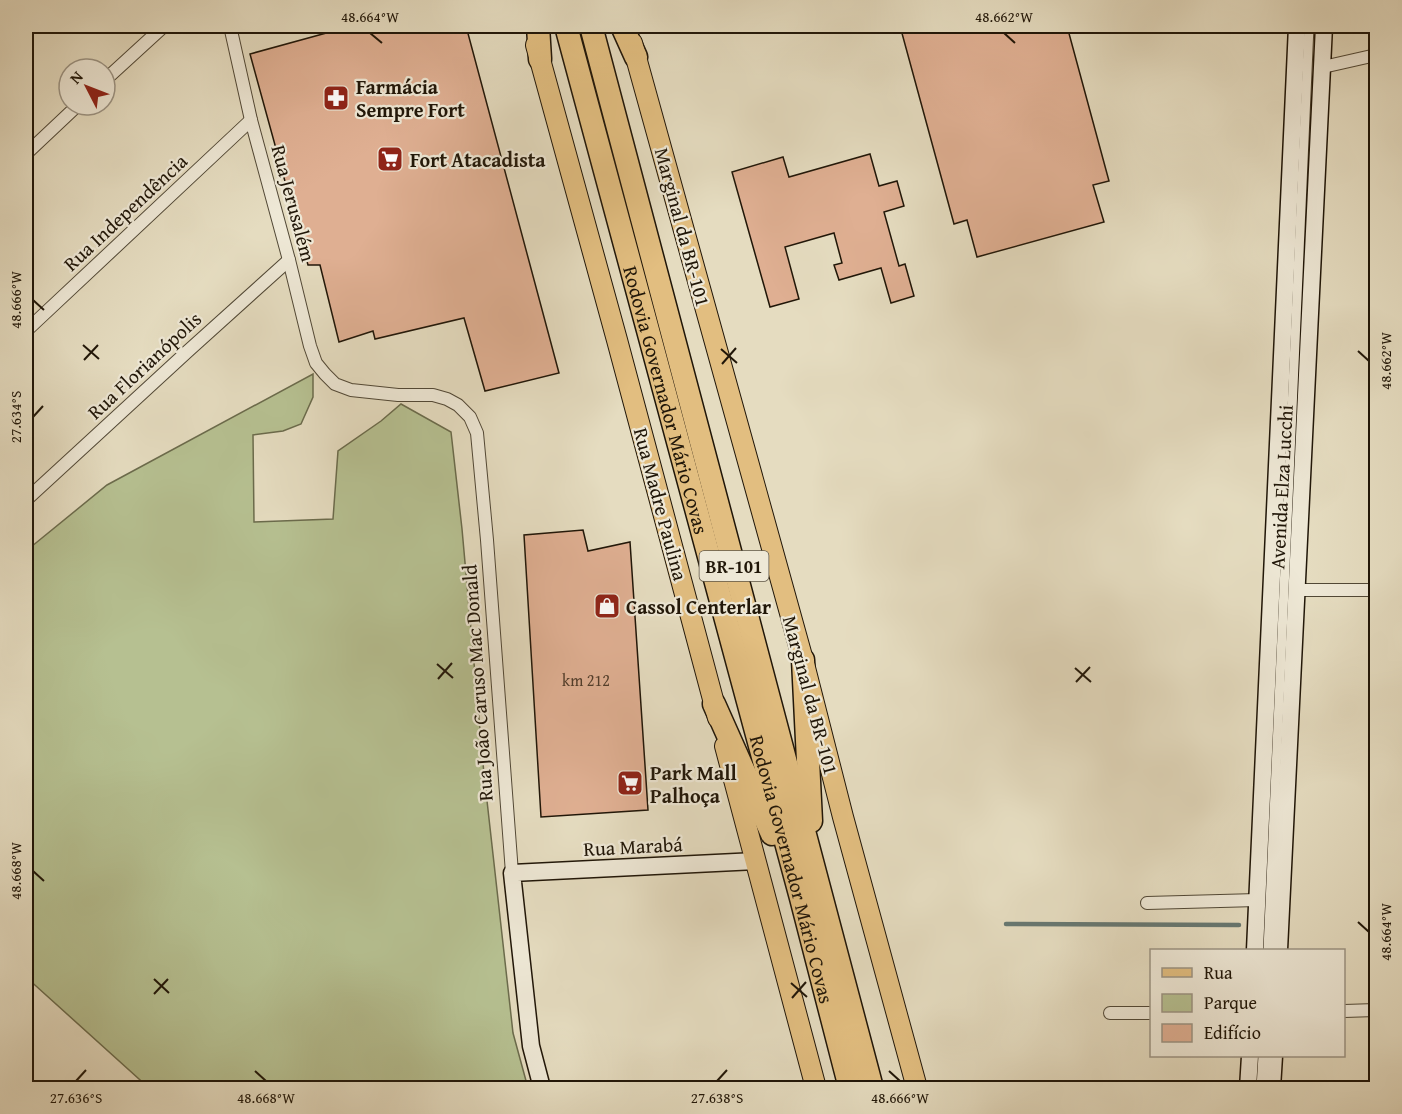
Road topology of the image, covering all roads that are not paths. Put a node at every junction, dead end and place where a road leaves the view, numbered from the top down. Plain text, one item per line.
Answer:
1 (164, 26) edge
2 (230, 26) edge
3 (531, 26) edge
4 (538, 26) edge
5 (566, 26) edge
6 (591, 26) edge
7 (622, 26) edge
8 (627, 26) edge
9 (635, 26) edge
10 (1297, 26) edge
11 (1309, 26) edge
12 (1324, 26) edge
13 (1377, 55) edge
14 (636, 57) junction
15 (540, 59) junction
16 (1323, 67) junction
17 (117, 69) edge
18 (65, 117) edge
19 (251, 120) junction
20 (26, 154) edge
21 (289, 260) junction
22 (1299, 263) junction
23 (26, 331) edge
24 (335, 384) joint
25 (26, 501) edge
26 (1297, 590) junction
27 (1377, 590) edge
28 (803, 660) junction
29 (714, 704) junction
30 (756, 861) junction
31 (814, 868) junction
32 (512, 873) junction
33 (801, 898) junction
34 (1257, 900) junction
35 (1147, 903) dead end
36 (1255, 949) edge
37 (1268, 949) edge
38 (1279, 949) edge
39 (1377, 1010) edge
40 (1345, 1011) edge
41 (1110, 1013) dead end
42 (1150, 1013) edge
43 (1250, 1057) edge
44 (1263, 1057) edge
45 (1274, 1057) edge
46 (542, 1089) edge
47 (816, 1089) edge
48 (849, 1089) edge
49 (872, 1089) edge
50 (916, 1089) edge
51 (1248, 1089) edge
52 (1261, 1089) edge
53 (1272, 1089) edge

1 - 17 street
2 - 19 street, Rua Jerusalém
3 - 15 main road, Rua Madre Paulina
4 - 15 highway
5 - 33 highway, Rodovia Governador Mário Covas / BR-101
6 - 31 highway, Rodovia Governador Mário Covas / BR-101
7 - 14 highway
8 - 14 main road, Marginal da BR-101
9 - 14 main road
10 - 22 main road, Avenida Elza Lucchi
11 - 22 street
12 - 16 main road, Avenida Elza Lucchi
13 - 16 street
14 - 28 main road, Marginal da BR-101
15 - 29 main road, Rua Madre Paulina
16 - 22 main road, Avenida Elza Lucchi
18 - 20 street
19 - 21 street, Rua Jerusalém
19 - 23 street, Rua Independência
21 - 24 street, Rua Jerusalém
21 - 25 street, Rua Florianópolis
22 - 26 main road, Avenida Elza Lucchi
22 - 34 main road, Avenida Elza Lucchi
22 - 37 street
24 - 32 street, Rua João Caruso Mac Donald
26 - 27 street
26 - 38 main road, Avenida Elza Lucchi
28 - 31 highway
28 - 50 main road, Marginal da BR-101
29 - 30 main road, Rua Madre Paulina
29 - 33 highway
30 - 32 main road, Rua Marabá
30 - 47 main road, Rua Madre Paulina
31 - 49 highway, Rodovia Governador Mário Covas / BR-101
32 - 46 main road, Rua João Caruso Mac Donald
33 - 48 highway, Rodovia Governador Mário Covas / BR-101
34 - 35 street
34 - 36 main road, Avenida Elza Lucchi
39 - 40 street
41 - 42 street
43 - 51 main road
44 - 52 street
45 - 53 main road

